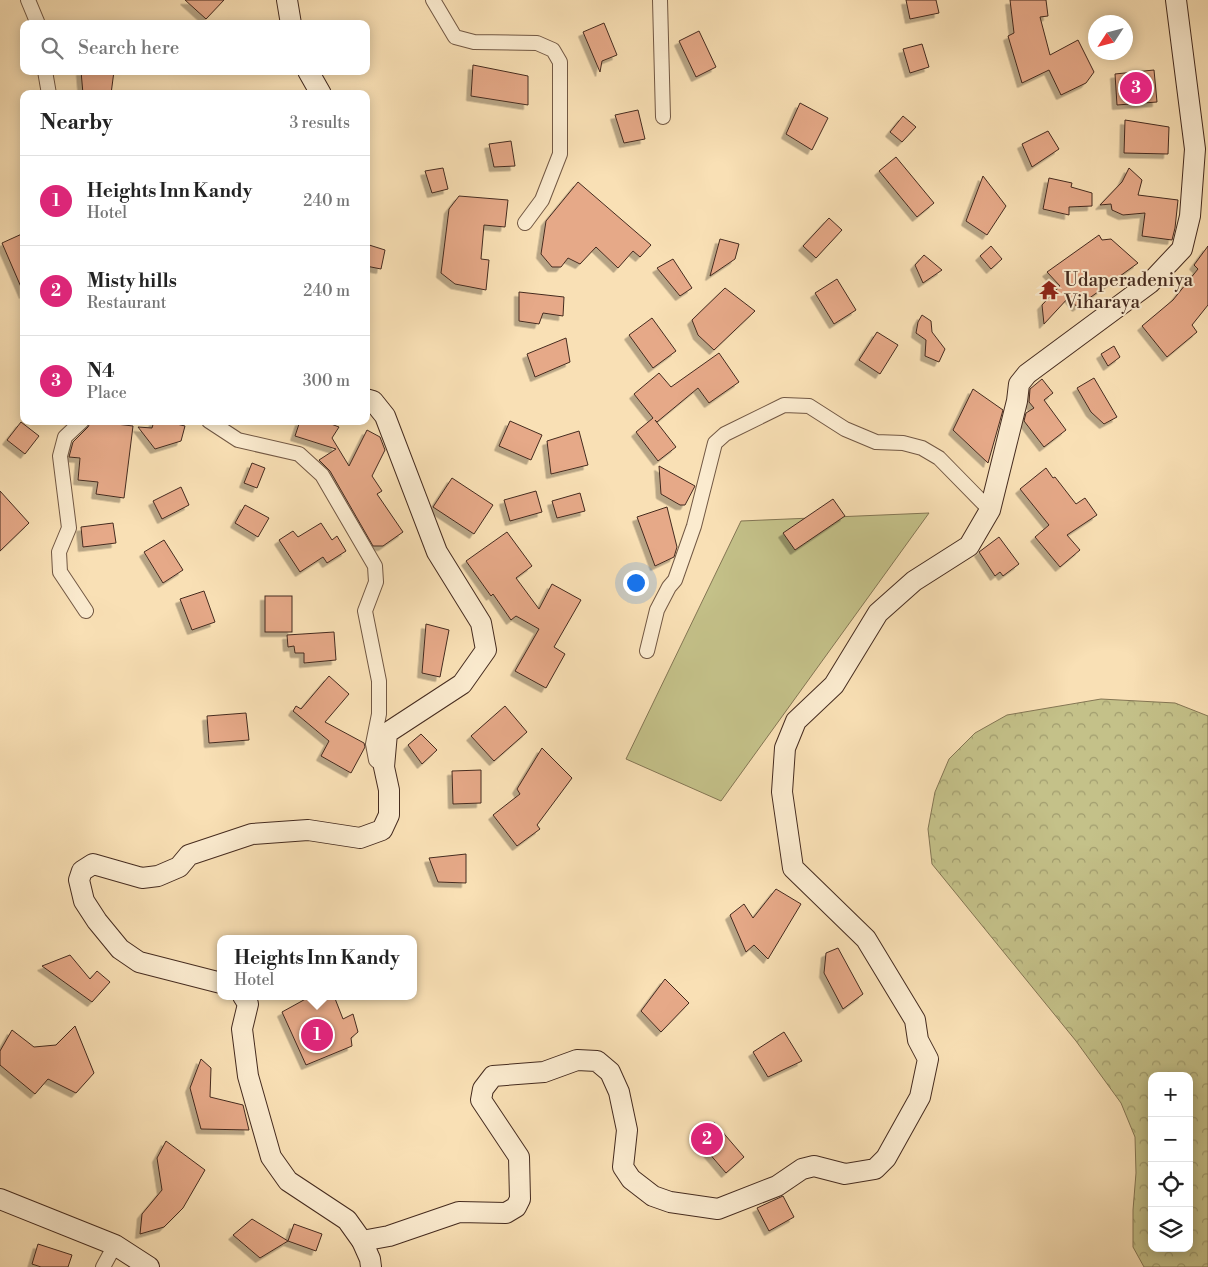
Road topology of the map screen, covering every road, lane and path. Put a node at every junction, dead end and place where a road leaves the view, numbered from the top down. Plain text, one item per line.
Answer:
1 (28, 0) edge
2 (287, 0) edge
3 (433, 0) edge
4 (660, 0) edge
5 (1176, 0) edge
6 (36, 20) edge
7 (290, 20) edge
8 (46, 75) edge
9 (310, 75) edge
10 (48, 90) edge
11 (320, 90) edge
12 (663, 117) dead end
13 (525, 223) dead end
14 (370, 400) edge
15 (78, 425) edge
16 (215, 425) edge
17 (990, 510) junction
18 (86, 611) dead end
19 (647, 651) dead end
20 (384, 767) junction
21 (217, 982) edge
22 (245, 1000) edge
23 (0, 1199) edge
24 (362, 1242) junction
25 (115, 1245) junction
26 (103, 1267) edge
27 (150, 1267) edge
28 (371, 1267) edge

1 - 6 street
2 - 7 street
3 - 13 street
4 - 12 street
5 - 17 street
8 - 10 street
9 - 11 street
14 - 20 street
15 - 18 street
16 - 20 street
17 - 19 street
17 - 24 street
20 - 21 street
22 - 24 street
23 - 25 street
24 - 28 street
25 - 26 street
25 - 27 street

